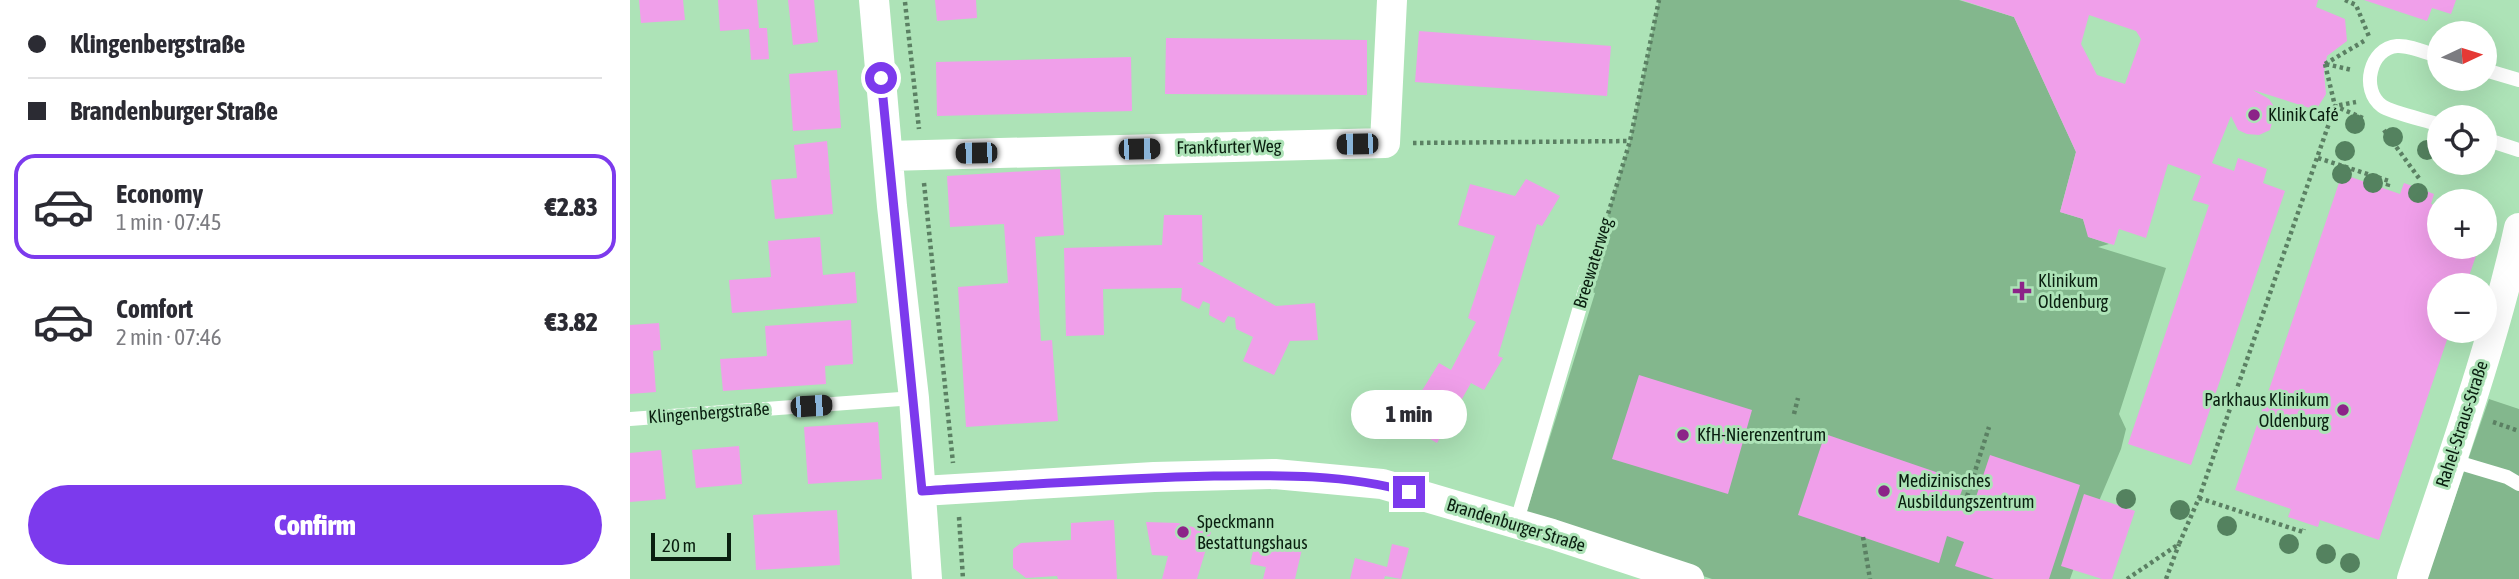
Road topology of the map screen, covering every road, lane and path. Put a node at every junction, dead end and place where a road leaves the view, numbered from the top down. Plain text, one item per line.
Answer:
1 (874, 0) edge
2 (905, 0) edge
3 (1392, 0) edge
4 (1659, 0) edge
5 (2345, 0) edge
6 (2369, 38) junction
7 (2427, 53) edge
8 (2376, 56) junction
9 (2497, 74) edge
10 (2519, 80) edge
11 (2374, 98) junction
12 (2336, 106) junction
13 (2370, 121) dead end
14 (2427, 121) edge
15 (2382, 126) dead end
16 (1630, 141) junction
17 (1385, 143) junction
18 (2497, 143) edge
19 (2519, 150) edge
20 (921, 155) junction
21 (888, 156) junction
22 (2318, 158) junction
23 (2421, 181) dead end
24 (2387, 188) dead end
25 (2519, 228) edge
26 (1585, 290) joint
27 (914, 398) junction
28 (1798, 398) dead end
29 (1794, 415) dead end
30 (630, 419) edge
31 (1989, 427) dead end
32 (2450, 460) junction
33 (2519, 484) edge
34 (956, 489) junction
35 (922, 491) junction
36 (2199, 498) junction
37 (1965, 503) dead end
38 (1516, 524) junction
39 (2304, 529) dead end
40 (1863, 537) dead end
41 (2179, 544) junction
42 (1670, 576) edge
43 (927, 579) edge
44 (963, 579) edge
45 (1870, 579) edge
46 (2127, 579) edge
47 (2165, 579) edge
48 (2412, 579) edge

1 - 21 street
2 - 20 path
3 - 17 street
4 - 16 path, Breewaterweg
5 - 6 path
6 - 8 path
6 - 12 path
7 - 8 lane
8 - 11 lane
9 - 10 lane
11 - 12 path
11 - 14 lane
12 - 13 path
12 - 22 path
15 - 23 path
16 - 17 path
16 - 26 path, Breewaterweg
17 - 20 street, Frankfurter Weg
18 - 19 lane
20 - 21 street, Frankfurter Weg
20 - 34 path
21 - 27 street
22 - 24 path
22 - 36 path
25 - 32 street, Rahel-Straus-Straße
26 - 38 lane, Breewaterweg
27 - 30 lane, Klingenbergstraße
27 - 35 street
28 - 29 path
31 - 37 path
32 - 33 lane
32 - 48 street, Rahel-Straus-Straße
34 - 35 street, Brandenburger Straße
34 - 38 street, Brandenburger Straße
34 - 44 path
35 - 43 street
36 - 39 path
36 - 41 path
38 - 42 street, Brandenburger Straße
40 - 45 path
41 - 46 path
41 - 47 path

